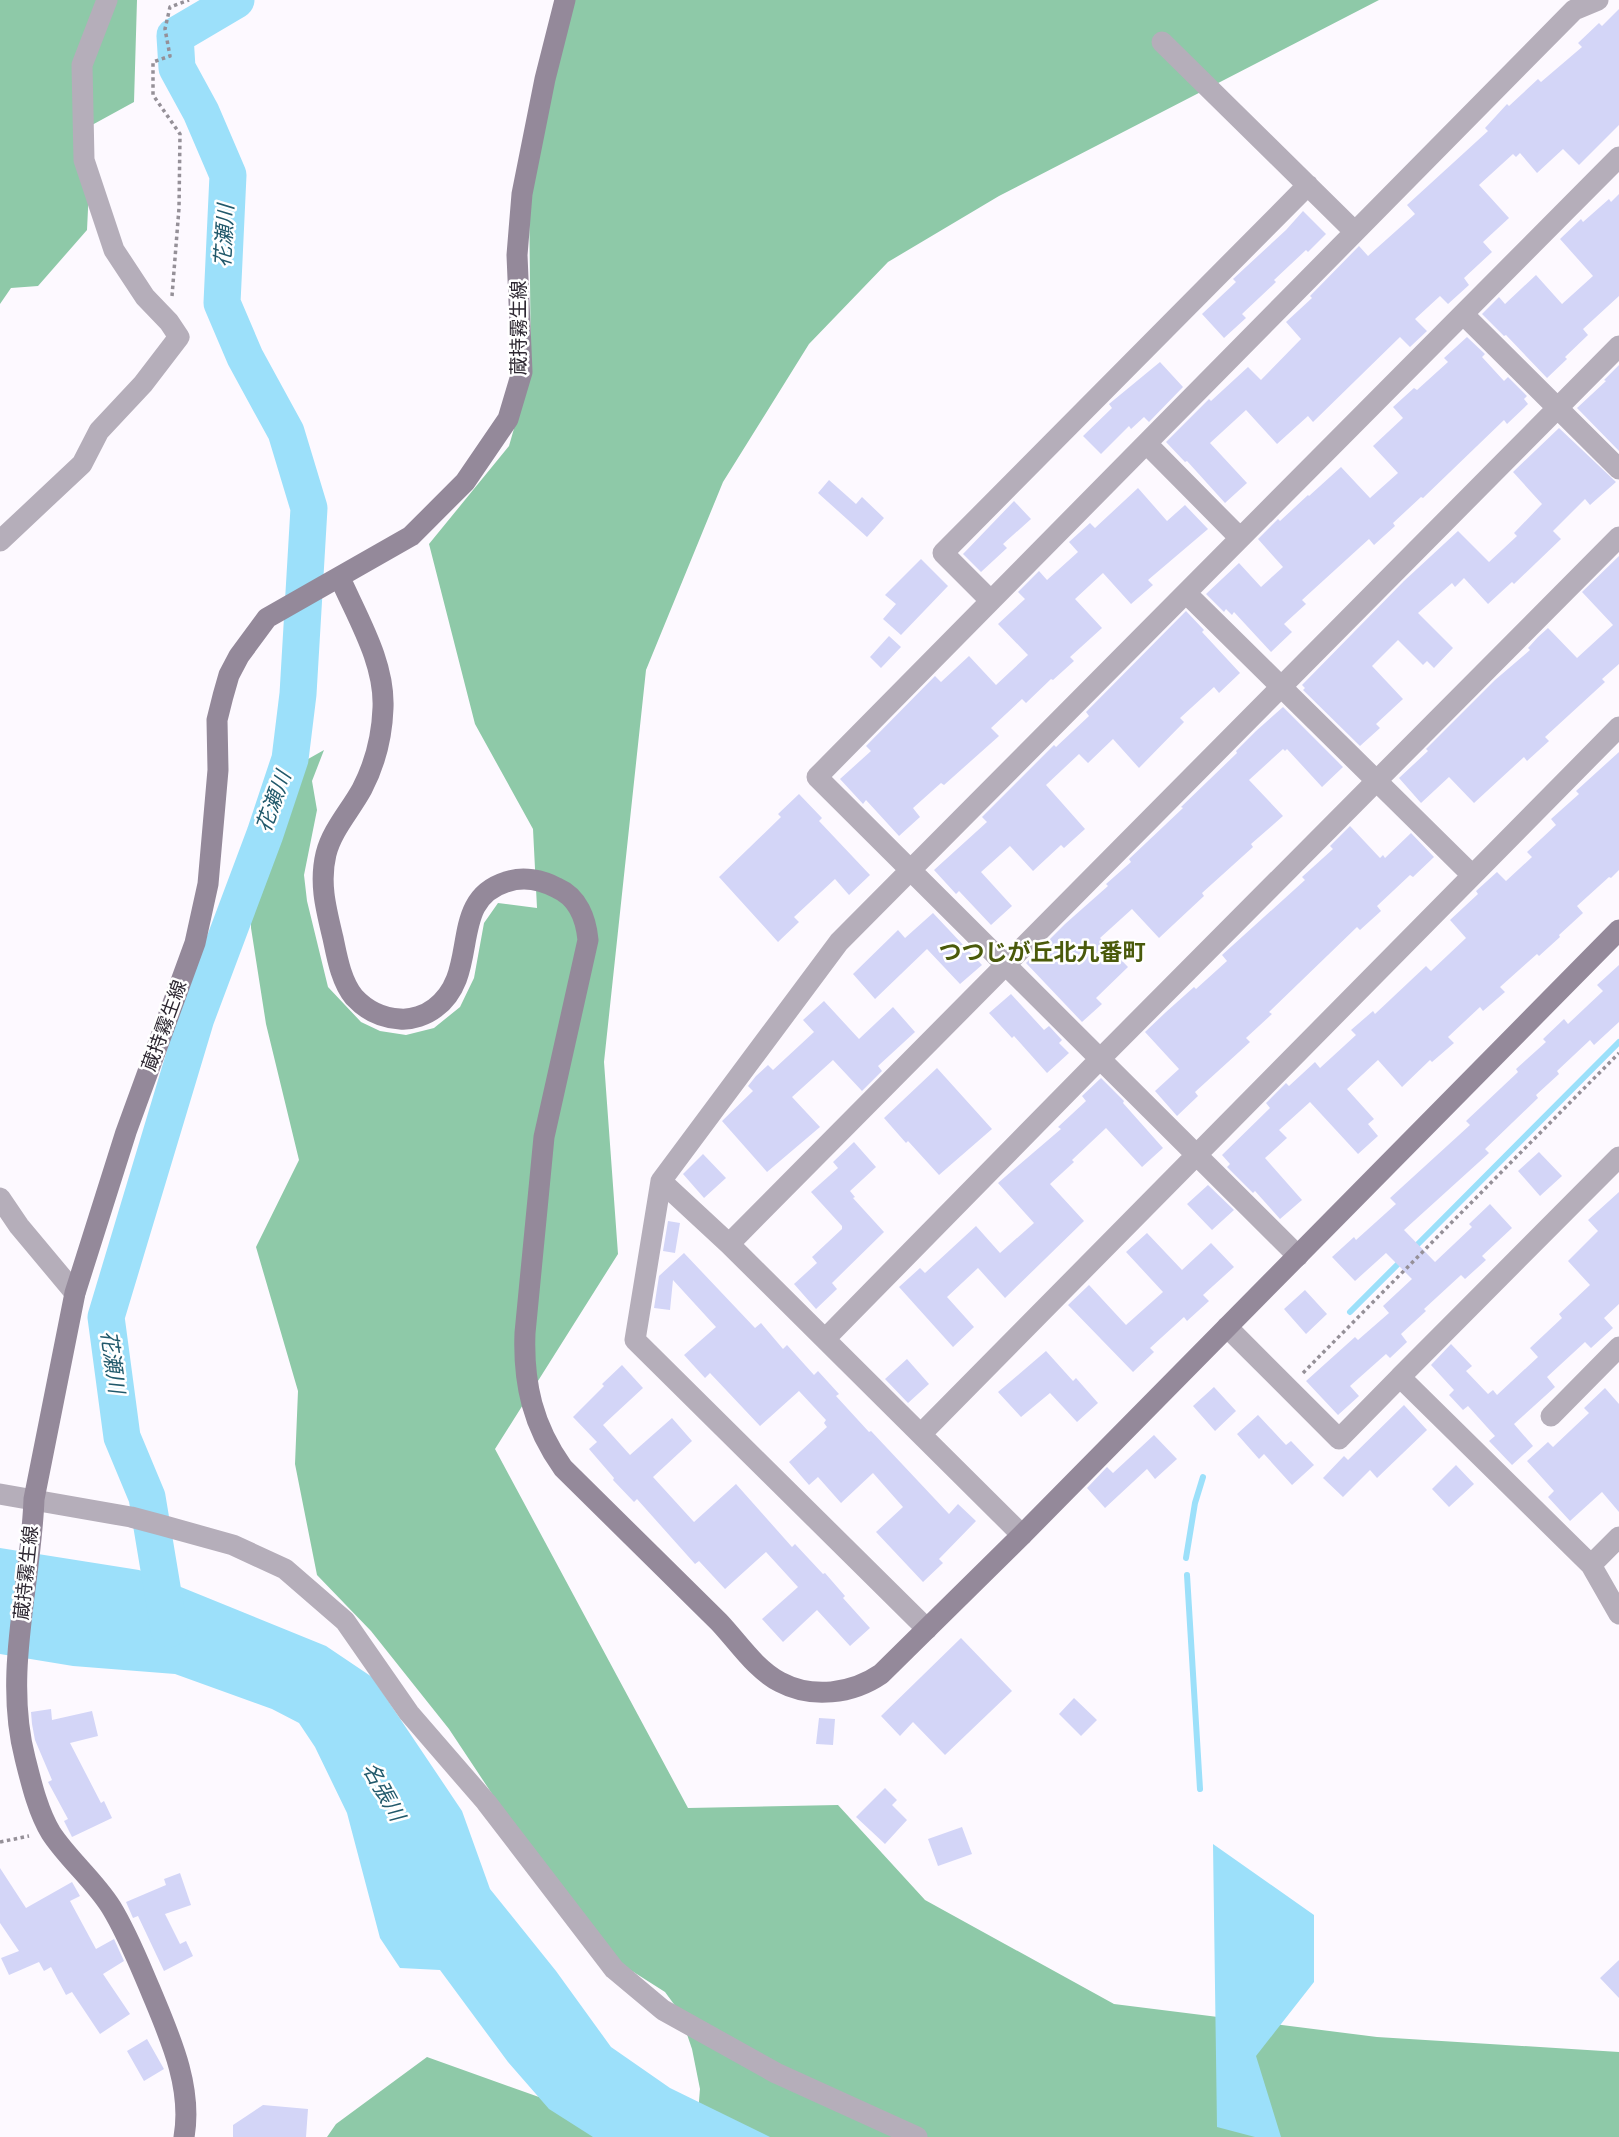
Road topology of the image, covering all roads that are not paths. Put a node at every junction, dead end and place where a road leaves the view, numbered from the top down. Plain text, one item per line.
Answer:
1 (107, 0) edge
2 (565, 0) edge
3 (1598, 0) edge
4 (1162, 42) dead end
5 (1619, 157) edge
6 (1308, 185) junction
7 (1355, 232) junction
8 (1463, 313) junction
9 (1619, 346) edge
10 (1558, 408) junction
11 (1147, 444) junction
12 (1619, 469) edge
13 (1619, 537) edge
14 (1240, 538) junction
15 (0, 541) edge
16 (340, 578) junction
17 (1186, 593) junction
18 (990, 600) junction
19 (1282, 686) junction
20 (1619, 727) edge
21 (1377, 780) junction
22 (909, 870) junction
23 (1472, 875) junction
24 (1619, 930) edge
25 (1005, 965) junction
26 (1100, 1059) junction
27 (1197, 1154) junction
28 (1619, 1157) edge
29 (661, 1181) junction
30 (0, 1198) edge
31 (729, 1244) junction
32 (1298, 1256) junction
33 (75, 1293) junction
34 (1227, 1327) junction
35 (825, 1339) junction
36 (1619, 1348) edge
37 (1400, 1377) junction
38 (1552, 1416) dead end
39 (921, 1434) junction
40 (0, 1494) edge
41 (34, 1499) junction
42 (1022, 1535) junction
43 (1619, 1537) edge
44 (1591, 1565) junction
45 (1619, 1615) edge
46 (927, 1629) junction
47 (184, 2137) edge
48 (917, 2137) edge

1 - 15 street
2 - 16 street, 蔵持霧生線
3 - 7 street
4 - 6 street
5 - 8 street
6 - 7 street
6 - 18 street
7 - 11 street
8 - 10 street
8 - 14 street
9 - 10 street
10 - 12 street
10 - 19 street
11 - 14 street
11 - 18 street
13 - 21 street
14 - 17 street
16 - 33 street, 蔵持霧生線
16 - 46 street
17 - 19 street
17 - 22 street
18 - 22 street
19 - 21 street
19 - 25 street
20 - 23 street
21 - 23 street
21 - 26 street
22 - 25 street
22 - 29 street
23 - 27 street
24 - 32 street
25 - 26 street
25 - 31 street
26 - 27 street
26 - 35 street
27 - 32 street
27 - 39 street
28 - 37 street
29 - 31 street
29 - 46 street
30 - 33 street
31 - 35 street
32 - 34 street
33 - 41 street, 蔵持霧生線
34 - 37 street
34 - 42 street
35 - 39 street
36 - 38 street
37 - 44 street
39 - 42 street
40 - 41 street
41 - 47 street, 蔵持霧生線
41 - 48 street
42 - 46 street
43 - 44 street
44 - 45 street

